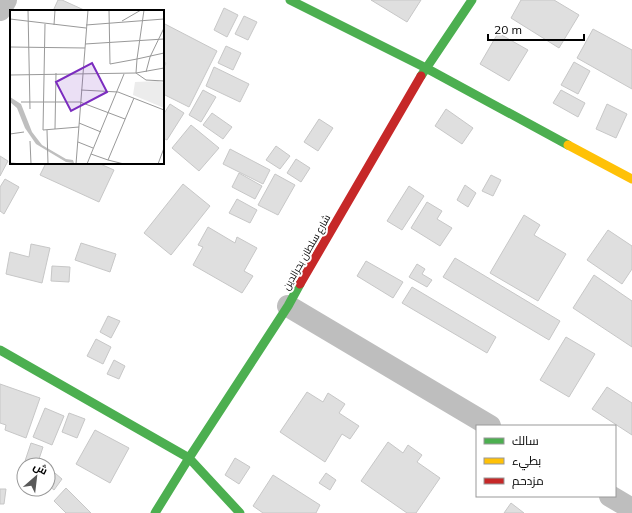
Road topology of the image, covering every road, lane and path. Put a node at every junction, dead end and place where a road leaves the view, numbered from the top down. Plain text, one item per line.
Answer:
1 (6, 0) edge
2 (290, 0) edge
3 (472, 0) edge
4 (0, 10) edge
5 (426, 68) junction
6 (632, 179) edge
7 (288, 306) junction
8 (0, 350) edge
9 (488, 425) edge
10 (189, 458) junction
11 (612, 497) edge
12 (632, 509) edge
13 (155, 513) edge
14 (240, 513) edge

1 - 4 street
2 - 5 street
3 - 5 street, شارع سلطان بحرالدين
5 - 6 street
5 - 7 street, شارع سلطان بحرالدين
7 - 9 street
7 - 10 street, شارع سلطان بحرالدين
8 - 10 street
10 - 13 street, شارع سلطان بحرالدين
10 - 14 street
11 - 12 street

